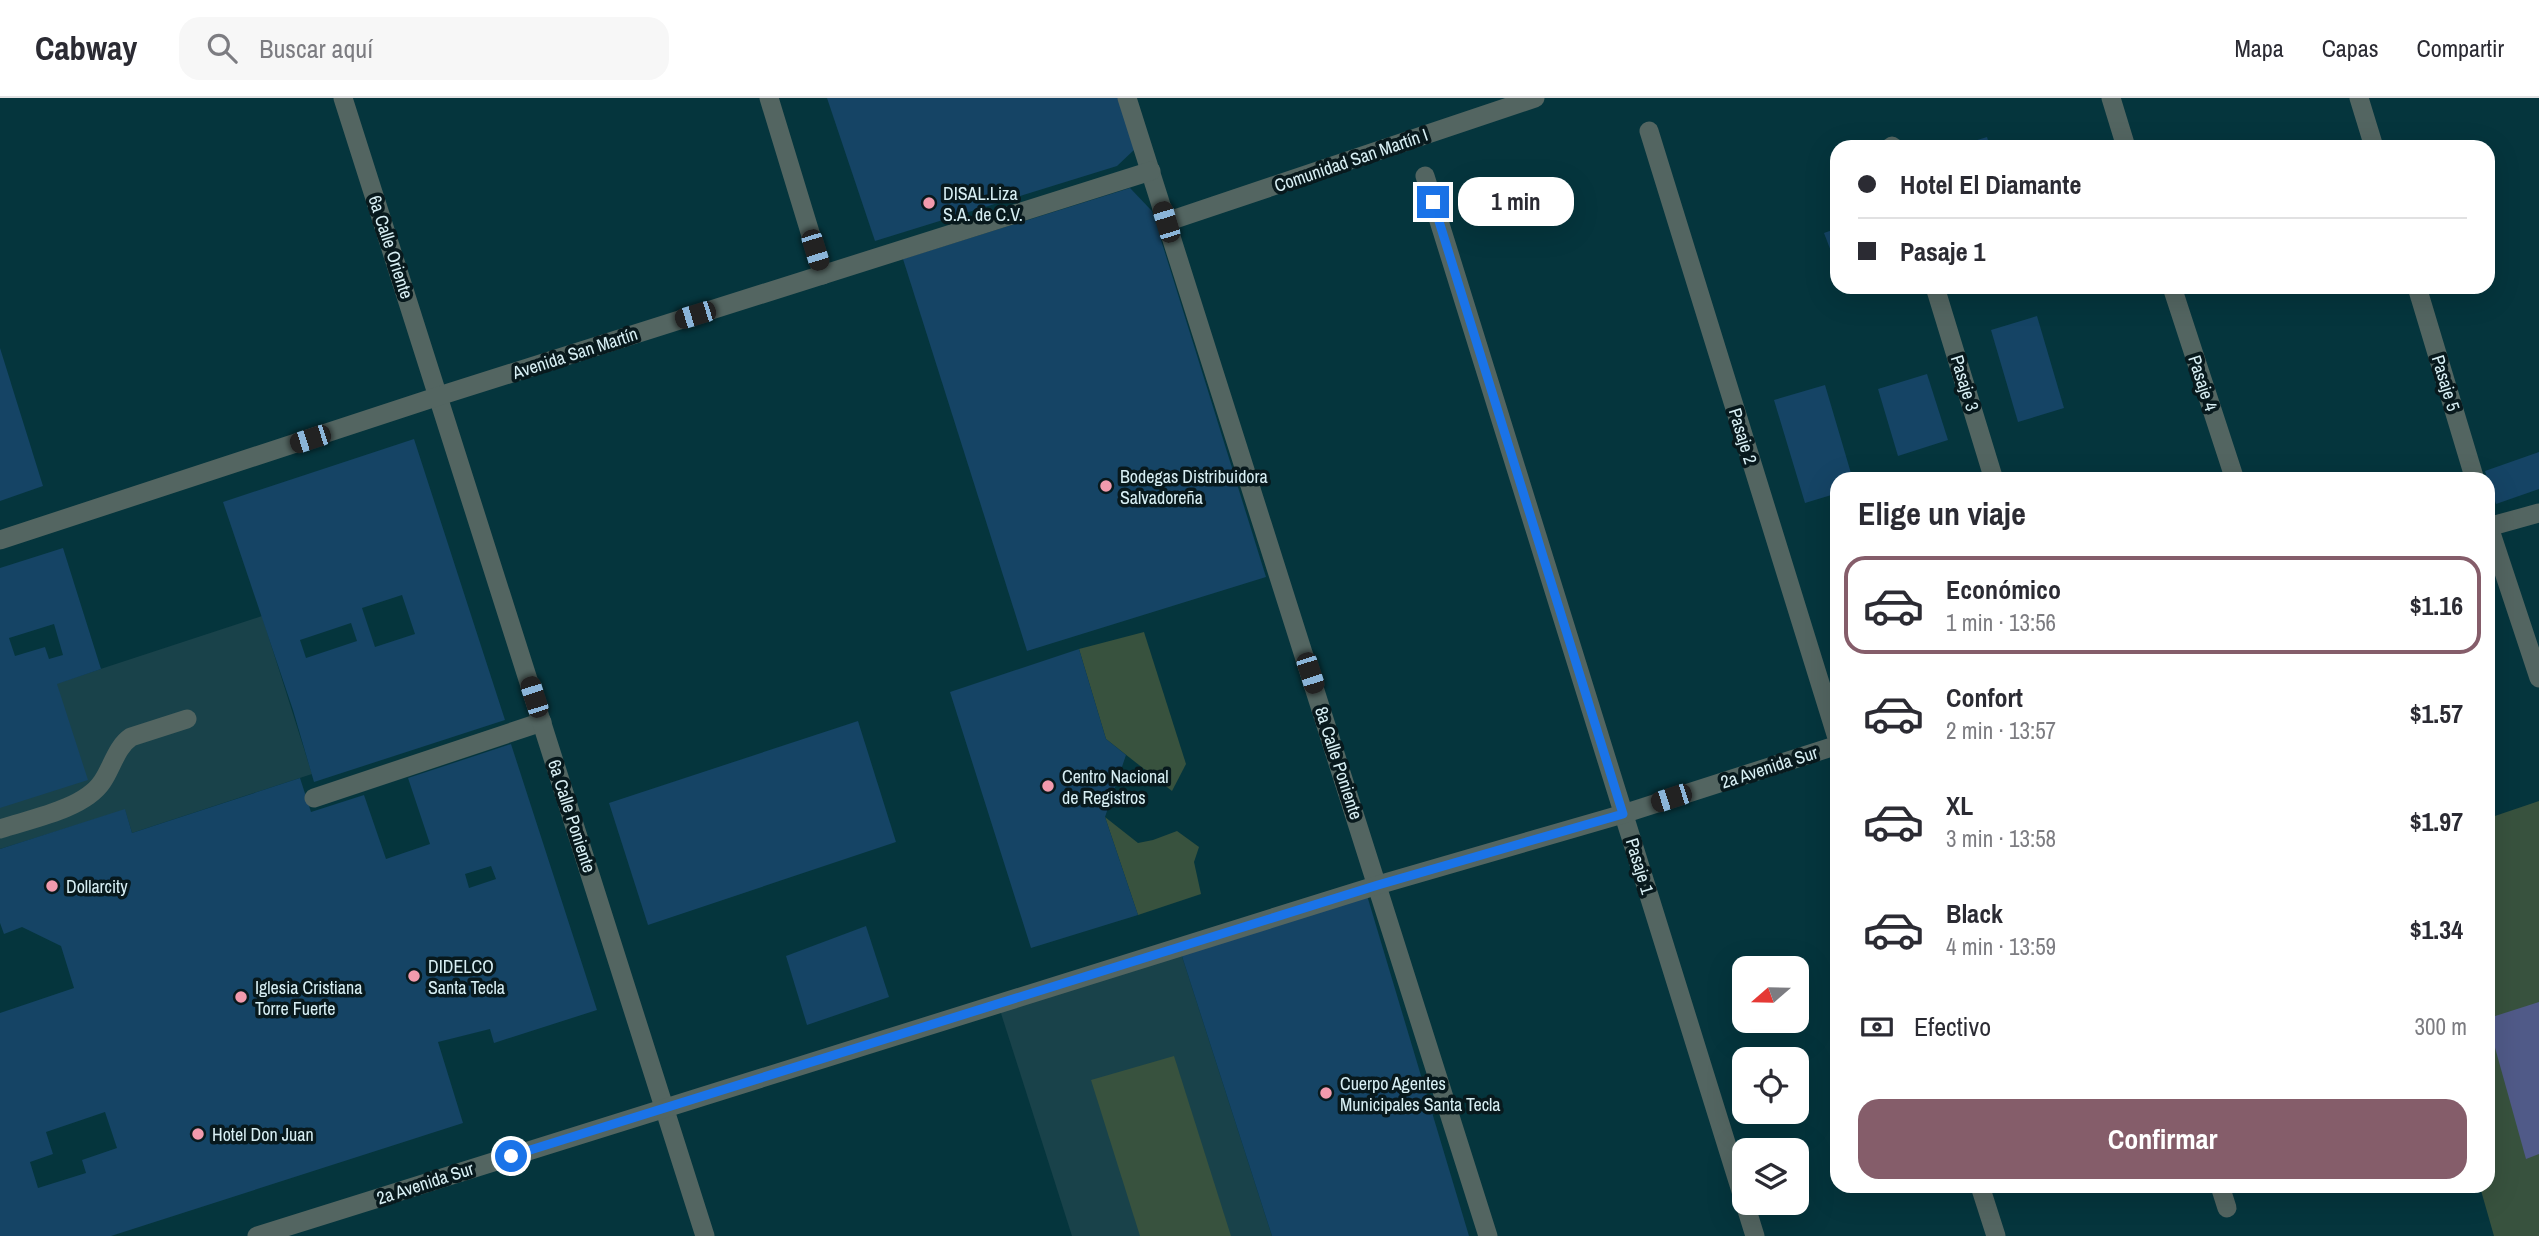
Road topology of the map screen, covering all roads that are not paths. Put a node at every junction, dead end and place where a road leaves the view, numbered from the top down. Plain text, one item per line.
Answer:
1 (343, 98) edge
2 (769, 98) edge
3 (1127, 98) edge
4 (1535, 98) edge
5 (2110, 98) edge
6 (2359, 98) edge
7 (1649, 131) dead end
8 (2124, 140) edge
9 (2372, 140) edge
10 (1151, 171) junction
11 (1425, 176) dead end
12 (1166, 222) junction
13 (823, 275) junction
14 (1937, 294) edge
15 (2174, 294) edge
16 (2419, 294) edge
17 (439, 396) junction
18 (1992, 472) edge
19 (2232, 472) edge
20 (2473, 472) edge
21 (2539, 513) edge
22 (2495, 524) edge
23 (0, 540) edge
24 (2495, 544) edge
25 (2539, 678) edge
26 (1830, 717) edge
27 (187, 719) dead end
28 (542, 722) junction
29 (1830, 746) edge
30 (314, 798) dead end
31 (1623, 814) junction
32 (0, 829) edge
33 (1378, 885) junction
34 (664, 1107) junction
35 (1982, 1193) edge
36 (2222, 1193) edge
37 (2227, 1208) dead end
38 (257, 1236) edge
39 (705, 1236) edge
40 (1488, 1236) edge
41 (1755, 1236) edge
42 (1996, 1236) edge

1 - 17 street, 6a Calle Oriente
2 - 13 street
3 - 10 street, 8a Calle Poniente
4 - 12 street, Comunidad San Martín I
5 - 8 street
6 - 9 street
7 - 26 street, Pasaje 2
10 - 12 street, 8a Calle Poniente
10 - 13 street, Avenida San Martín
11 - 31 street, Pasaje 1
12 - 33 street, 8a Calle Poniente
13 - 17 street, Avenida San Martín
14 - 18 street, Pasaje 3
15 - 19 street, Pasaje 4
16 - 20 street, Pasaje 5
17 - 23 street, Avenida San Martín
17 - 28 street, 6a Calle Poniente
21 - 22 street
24 - 25 street
27 - 32 street
28 - 30 street
28 - 34 street, 6a Calle Poniente
29 - 31 street, 2a Avenida Sur
31 - 33 street, 2a Avenida Sur
31 - 41 street, Pasaje 1
33 - 34 street, 2a Avenida Sur
33 - 40 street, 8a Calle Poniente
34 - 38 street, 2a Avenida Sur
34 - 39 street, 6a Calle Poniente
35 - 42 street
36 - 37 street

